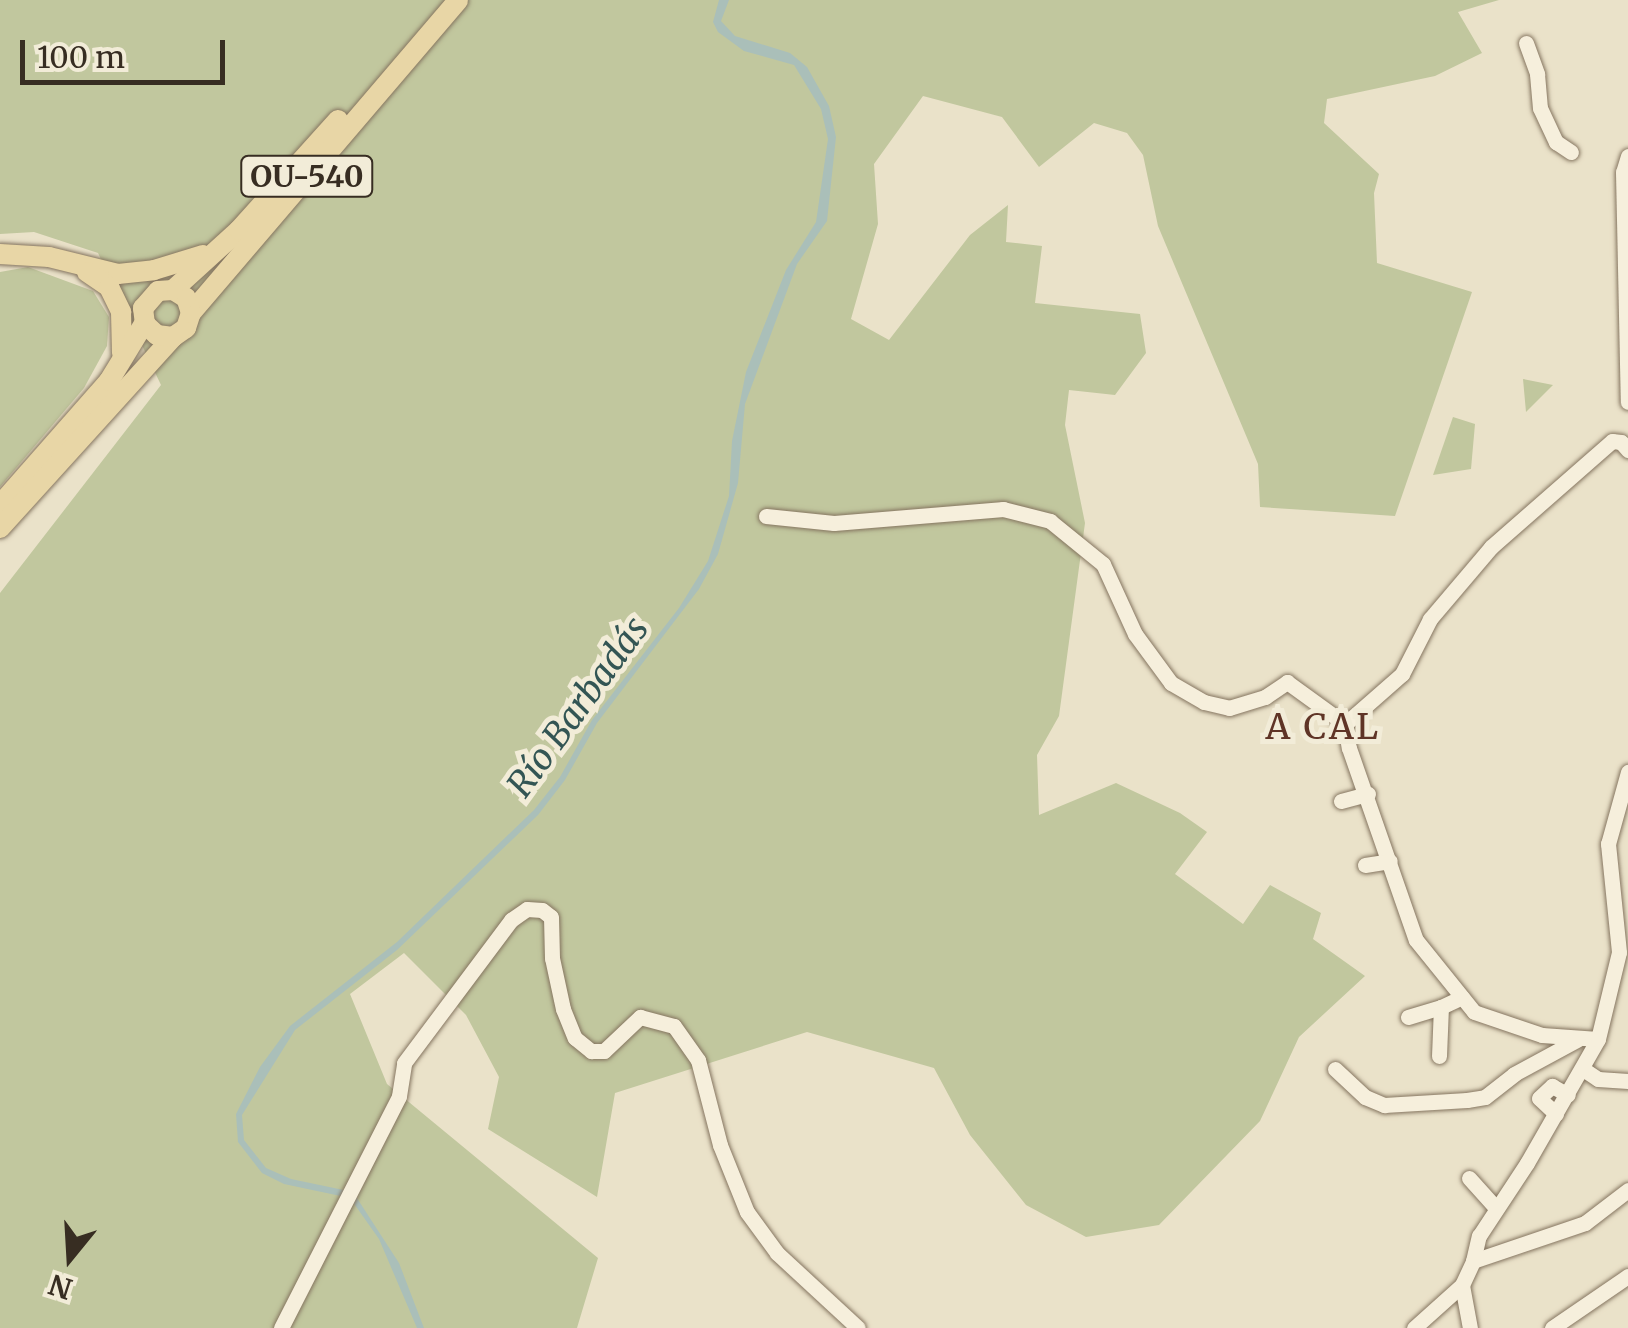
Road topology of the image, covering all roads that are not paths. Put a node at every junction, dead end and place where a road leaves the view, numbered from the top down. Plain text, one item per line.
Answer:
1 (458, 0) edge
2 (423, 40) junction
3 (1526, 43) dead end
4 (1571, 152) dead end
5 (1628, 156) edge
6 (216, 249) junction
7 (0, 254) edge
8 (113, 280) junction
9 (169, 289) junction
10 (192, 313) junction
11 (144, 317) junction
12 (173, 337) junction
13 (121, 361) junction
14 (1628, 402) edge
15 (1628, 450) edge
16 (0, 505) edge
17 (766, 516) dead end
18 (0, 528) edge
19 (1345, 724) junction
20 (1628, 772) edge
21 (1368, 794) junction
22 (1340, 801) dead end
23 (1390, 861) junction
24 (1365, 865) dead end
25 (1462, 997) junction
26 (1441, 1007) junction
27 (1408, 1018) dead end
28 (1598, 1039) junction
29 (1577, 1040) junction
30 (1439, 1056) dead end
31 (1335, 1069) dead end
32 (1583, 1070) junction
33 (1628, 1081) edge
34 (1469, 1178) dead end
35 (1628, 1190) edge
36 (1496, 1208) junction
37 (1472, 1261) junction
38 (1628, 1276) edge
39 (1462, 1284) junction
40 (281, 1328) edge
41 (858, 1328) edge
42 (1414, 1328) edge
43 (1470, 1328) edge
44 (1552, 1328) edge

1 - 2 main road, OU-540
2 - 6 main road
2 - 10 main road, OU-540
3 - 4 street
5 - 14 street
6 - 8 main road
6 - 9 main road
7 - 8 main road
8 - 9 main road
8 - 11 main road
8 - 13 main road
9 - 10 main road
9 - 11 main road
10 - 12 main road
11 - 12 main road
11 - 13 main road
12 - 18 main road
13 - 16 main road
15 - 19 street
17 - 19 street
19 - 21 street
20 - 28 street
21 - 22 street
21 - 23 street
23 - 24 street
23 - 25 street
25 - 26 street
25 - 29 street
26 - 27 street
26 - 30 street
28 - 29 street
28 - 32 street
29 - 31 street
32 - 33 street
32 - 36 street
34 - 36 street
35 - 37 street
36 - 37 street
37 - 39 street
38 - 44 street
39 - 42 street
39 - 43 street
40 - 41 street

